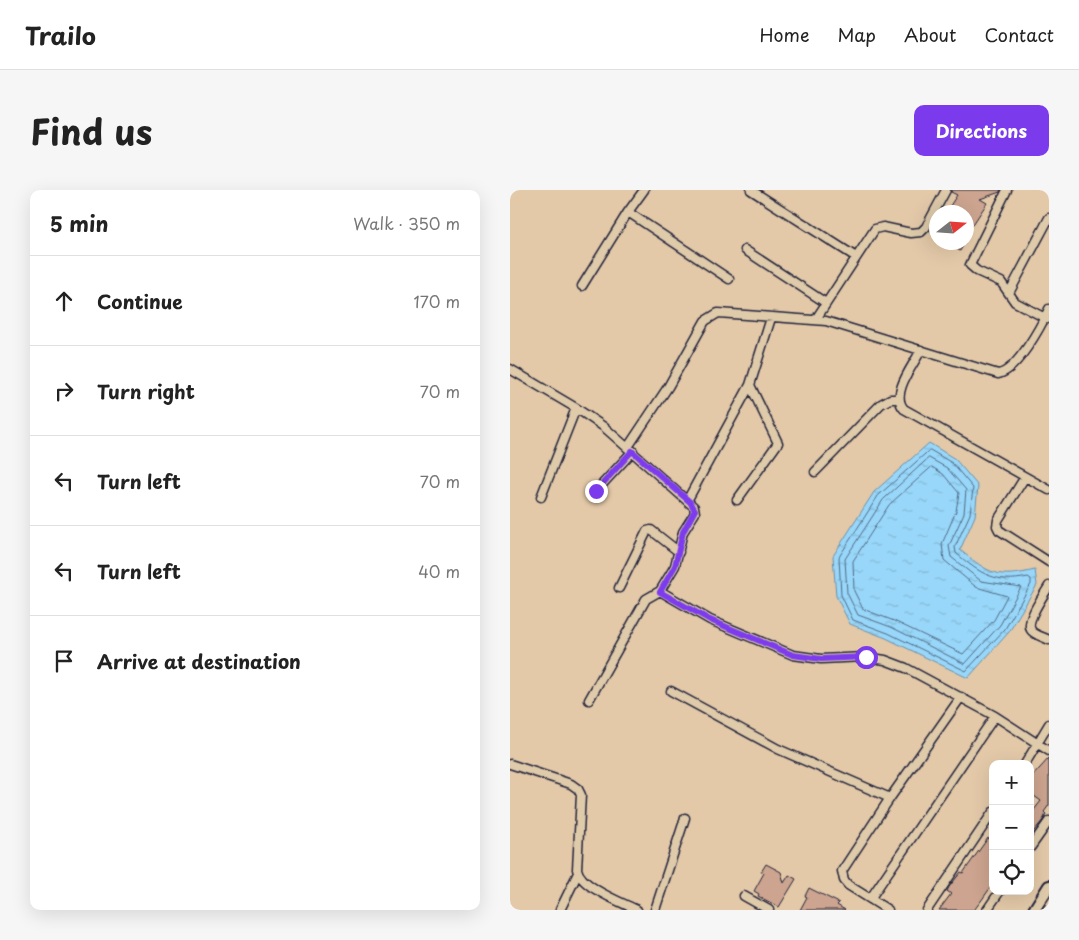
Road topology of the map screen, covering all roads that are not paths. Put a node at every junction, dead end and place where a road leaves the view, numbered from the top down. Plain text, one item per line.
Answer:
1 (644, 190) edge
2 (751, 190) edge
3 (946, 190) edge
4 (1007, 190) edge
5 (628, 212) junction
6 (1049, 218) edge
7 (745, 250) dead end
8 (856, 256) junction
9 (729, 279) dead end
10 (582, 286) dead end
11 (1009, 293) junction
12 (826, 303) junction
13 (1049, 309) edge
14 (771, 318) junction
15 (1047, 319) edge
16 (816, 320) junction
17 (921, 350) junction
18 (510, 370) edge
19 (750, 385) junction
20 (898, 399) junction
21 (576, 408) junction
22 (630, 449) junction
23 (815, 472) dead end
24 (1025, 477) junction
25 (1049, 490) edge
26 (596, 491) dead end
27 (540, 497) dead end
28 (688, 499) junction
29 (737, 500) dead end
30 (678, 552) junction
31 (1049, 562) edge
32 (1049, 586) edge
33 (620, 588) dead end
34 (660, 592) junction
35 (1049, 640) edge
36 (671, 692) dead end
37 (961, 696) junction
38 (589, 700) dead end
39 (995, 716) junction
40 (1049, 724) edge
41 (1038, 744) junction
42 (1049, 751) edge
43 (1028, 760) edge
44 (510, 764) edge
45 (890, 798) junction
46 (685, 818) dead end
47 (989, 818) edge
48 (1049, 821) edge
49 (1034, 842) edge
50 (578, 873) junction
51 (1049, 886) edge
52 (997, 895) edge
53 (744, 896) dead end
54 (870, 899) junction
55 (560, 910) edge
56 (637, 910) edge
57 (655, 910) edge
58 (769, 910) edge
59 (888, 910) edge
60 (927, 910) edge
61 (987, 910) edge
62 (1034, 910) edge

1 - 5 street
2 - 8 street
3 - 8 street
4 - 11 street
5 - 9 street
5 - 10 street
6 - 11 street
7 - 12 street
8 - 12 street
11 - 15 street
12 - 16 street
13 - 15 street
14 - 16 street
14 - 19 street
14 - 22 street
15 - 17 street
16 - 17 street
17 - 20 street
18 - 21 street
19 - 28 street
19 - 29 street
20 - 23 street
20 - 24 street
21 - 22 street
21 - 27 street
22 - 26 street
22 - 28 street
24 - 25 street
24 - 31 street
28 - 30 street
30 - 33 street
30 - 34 street
32 - 35 street
34 - 37 street
34 - 38 street
36 - 45 street
37 - 39 street
37 - 45 street
39 - 41 street
39 - 54 street
40 - 41 street
41 - 42 street
41 - 43 street
44 - 50 street
45 - 54 street
46 - 57 street
47 - 60 street
48 - 49 street
50 - 55 street
50 - 56 street
51 - 62 street
52 - 61 street
53 - 58 street
54 - 59 street

